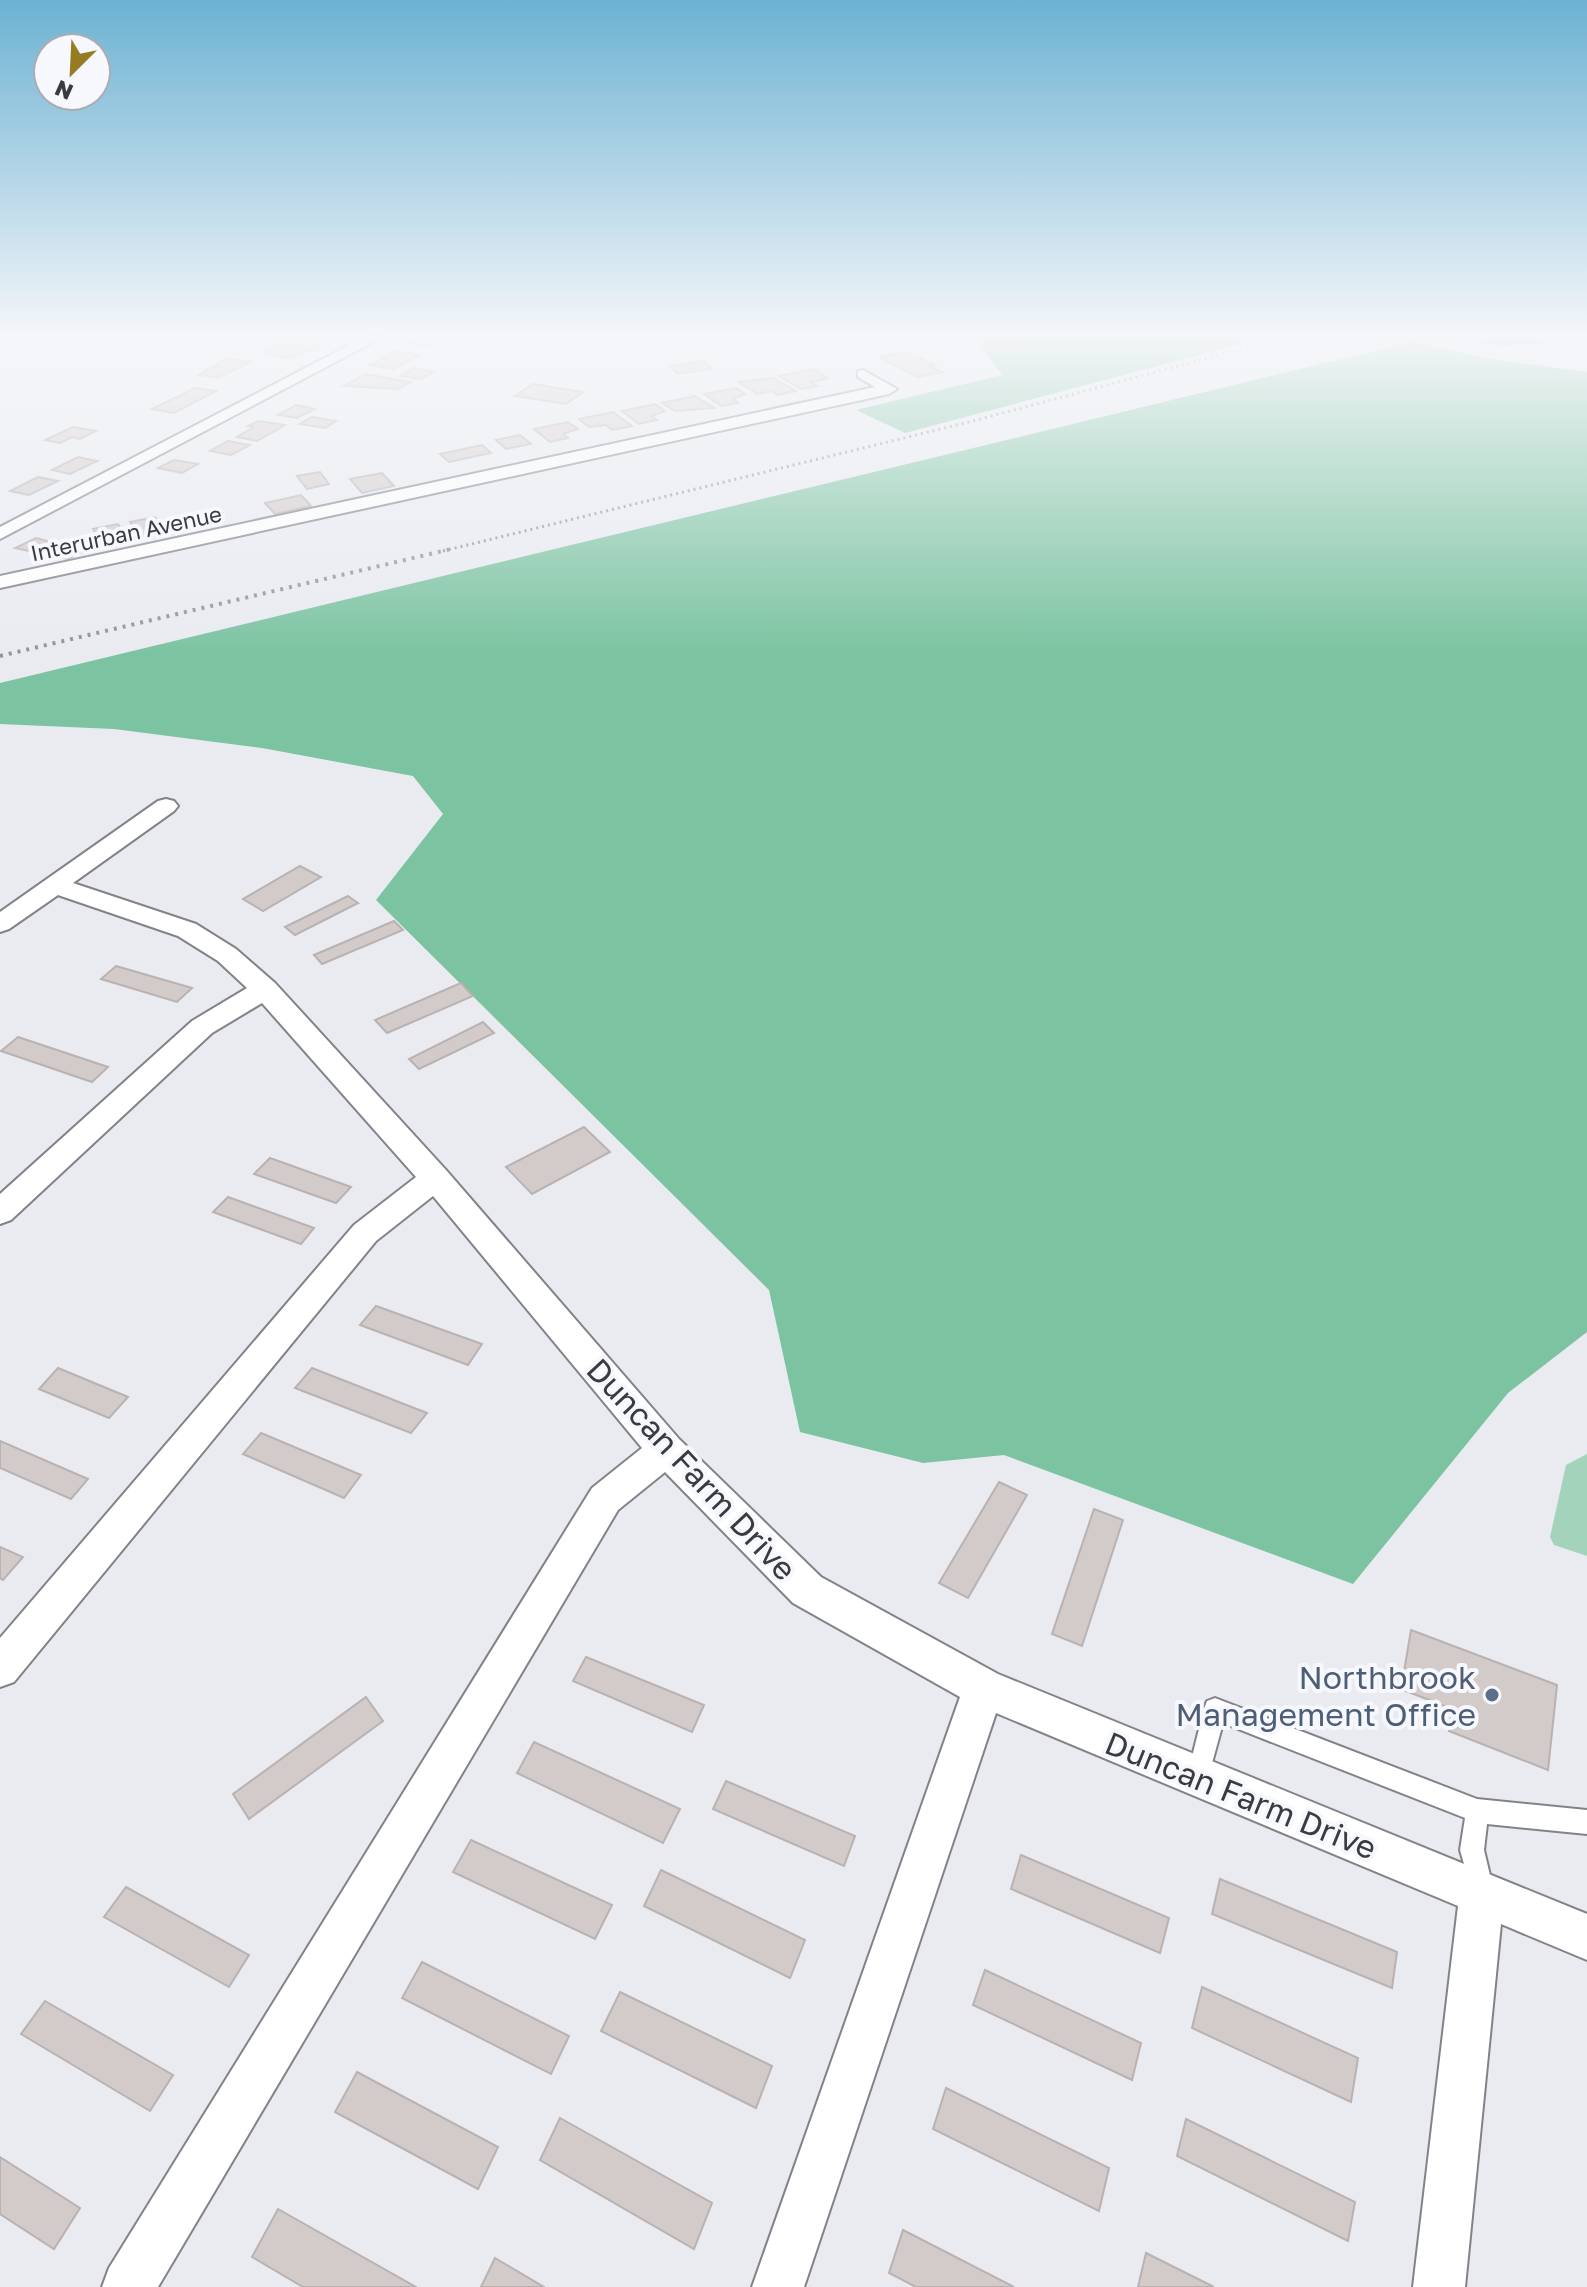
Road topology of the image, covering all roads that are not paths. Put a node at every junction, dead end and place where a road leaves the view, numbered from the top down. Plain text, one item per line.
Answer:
1 (174, 443) edge
2 (642, 443) edge
3 (0, 534) edge
4 (0, 582) edge
5 (166, 806) dead end
6 (57, 886) junction
7 (0, 924) edge
8 (265, 989) junction
9 (435, 1178) junction
10 (0, 1212) edge
11 (666, 1450) junction
12 (0, 1668) edge
13 (984, 1688) junction
14 (1197, 1778) junction
15 (1477, 1811) junction
16 (1587, 1822) edge
17 (1482, 1894) junction
18 (1587, 1937) edge
19 (128, 2287) edge
20 (778, 2287) edge
21 (1439, 2287) edge

1 - 3 street
2 - 4 street, Interurban Avenue
5 - 6 street
6 - 7 street
6 - 8 street, Duncan Farm Drive
8 - 9 street, Duncan Farm Drive
8 - 10 street
9 - 11 street, Duncan Farm Drive
9 - 12 street
11 - 13 street, Duncan Farm Drive
11 - 19 street
13 - 14 street, Duncan Farm Drive
13 - 20 street
14 - 15 lane
14 - 17 street, Duncan Farm Drive
15 - 16 lane
15 - 17 lane
17 - 18 street, Duncan Farm Drive
17 - 21 street

